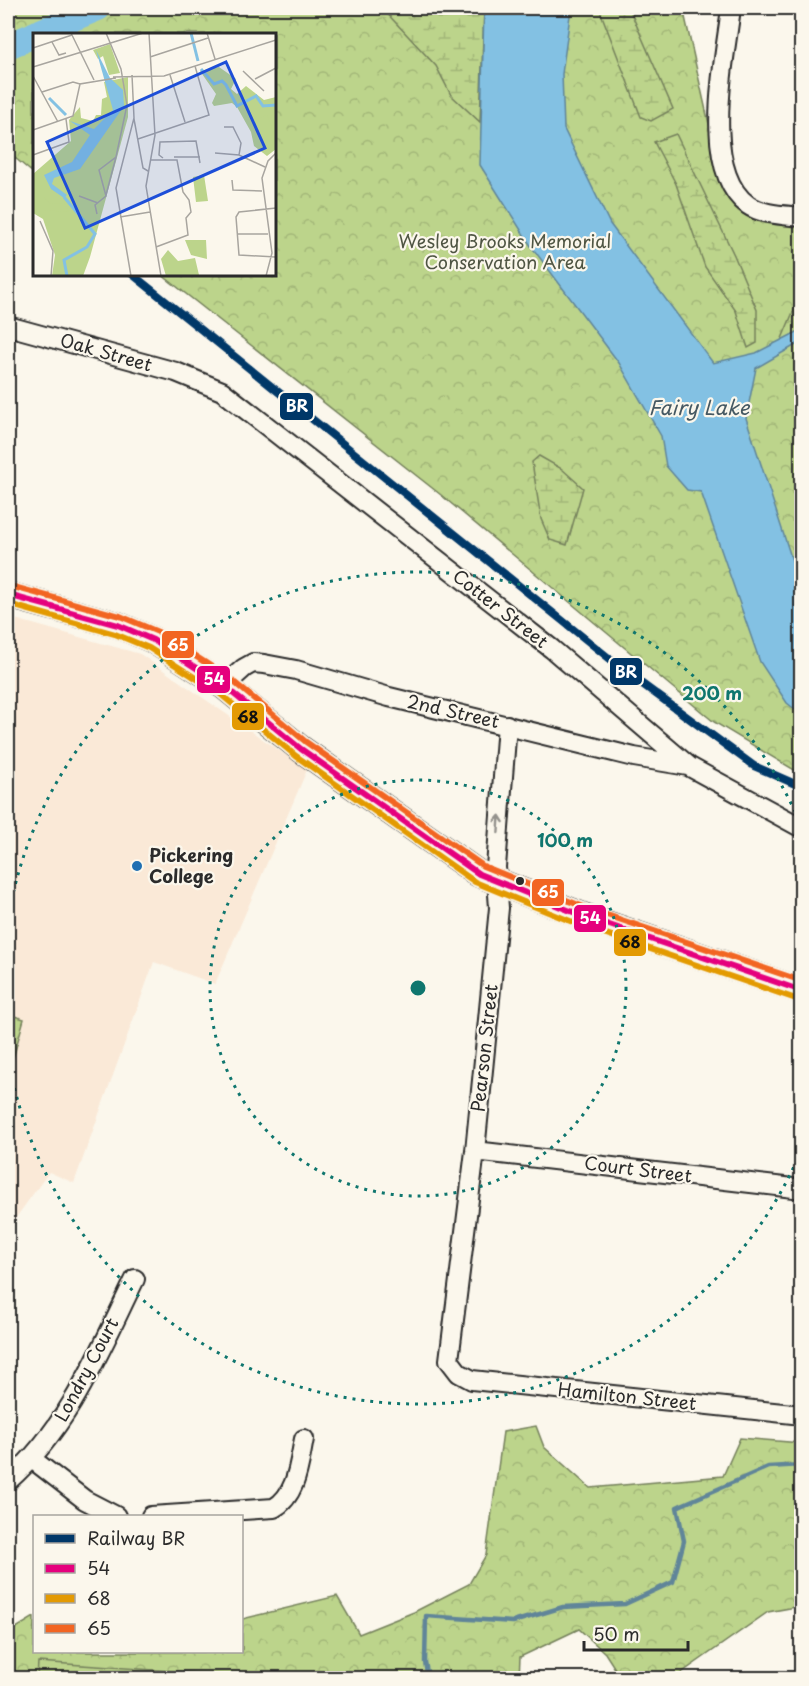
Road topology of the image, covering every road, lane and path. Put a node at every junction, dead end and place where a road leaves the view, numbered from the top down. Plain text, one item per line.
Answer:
1 (731, 8) edge
2 (801, 217) edge
3 (8, 326) edge
4 (203, 383) joint
5 (8, 595) edge
6 (224, 686) junction
7 (507, 725) junction
8 (690, 767) junction
9 (801, 828) edge
10 (499, 882) junction
11 (801, 991) edge
12 (475, 1151) junction
13 (801, 1189) edge
14 (135, 1279) dead end
15 (456, 1369) joint
16 (801, 1415) edge
17 (304, 1439) dead end
18 (32, 1459) junction
19 (8, 1481) edge
20 (114, 1515) edge
21 (166, 1515) edge

1 - 2 street
3 - 4 street, Oak Street
4 - 8 street, Cotter Street
5 - 6 main road
6 - 7 street, 2nd Street
6 - 10 main road
7 - 8 street, 2nd Street
10 -> 7 street, Pearson Street
8 - 9 street, Cotter Street
10 - 11 main road
10 - 12 street, Pearson Street
12 - 13 street, Court Street
12 - 15 street, Pearson Street
14 - 18 street, Londry Court
15 - 16 street, Hamilton Street
17 - 21 street
18 - 19 street, Londry Court
18 - 20 street

